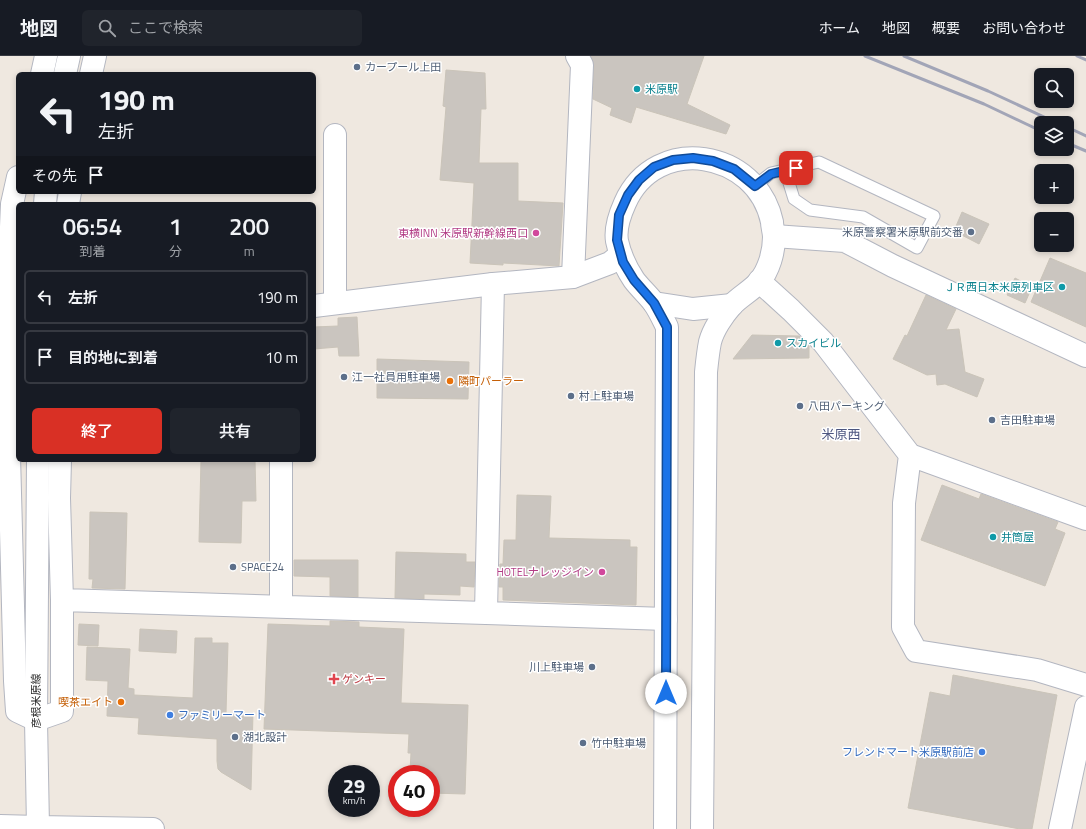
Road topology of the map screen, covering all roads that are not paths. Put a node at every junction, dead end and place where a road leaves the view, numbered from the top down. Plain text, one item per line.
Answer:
1 (46, 56) edge
2 (69, 56) edge
3 (95, 56) edge
4 (576, 56) edge
5 (42, 72) edge
6 (65, 72) edge
7 (91, 72) edge
8 (335, 135) dead end
9 (785, 170) junction
10 (16, 186) edge
11 (755, 186) junction
12 (774, 236) junction
13 (621, 254) junction
14 (573, 277) junction
15 (760, 282) junction
16 (493, 284) junction
17 (335, 303) junction
18 (654, 303) junction
19 (732, 305) junction
20 (316, 306) edge
21 (8, 342) edge
22 (1086, 356) edge
23 (910, 455) junction
24 (38, 462) edge
25 (60, 462) edge
26 (281, 462) edge
27 (1086, 519) edge
28 (62, 600) junction
29 (281, 606) junction
30 (486, 613) junction
31 (666, 619) junction
32 (1086, 685) edge
33 (1086, 707) edge
34 (36, 720) junction
35 (0, 826) edge
36 (38, 828) edge
37 (153, 829) edge
38 (665, 829) edge
39 (702, 829) edge
40 (1060, 829) edge

1 - 5 street
2 - 6 street
3 - 7 street
4 - 14 street
8 - 17 street
9 - 9 lane
9 - 11 lane
10 - 21 street
11 - 12 street
11 - 13 street
12 - 15 street
12 - 22 street
13 - 14 street
13 - 18 street
14 - 16 street
15 - 19 street
15 - 23 street
16 - 17 street
16 - 30 street
17 - 20 street
18 - 19 street
18 - 31 street
19 - 39 street
21 - 34 street
23 - 27 street
23 - 32 street
24 - 34 street, 彦根米原線
25 - 28 street
26 - 29 street
28 - 29 street
28 - 34 street
29 - 30 street
30 - 31 street
31 - 38 street
33 - 40 street
34 - 36 street, 彦根米原線
35 - 36 street
36 - 37 street

